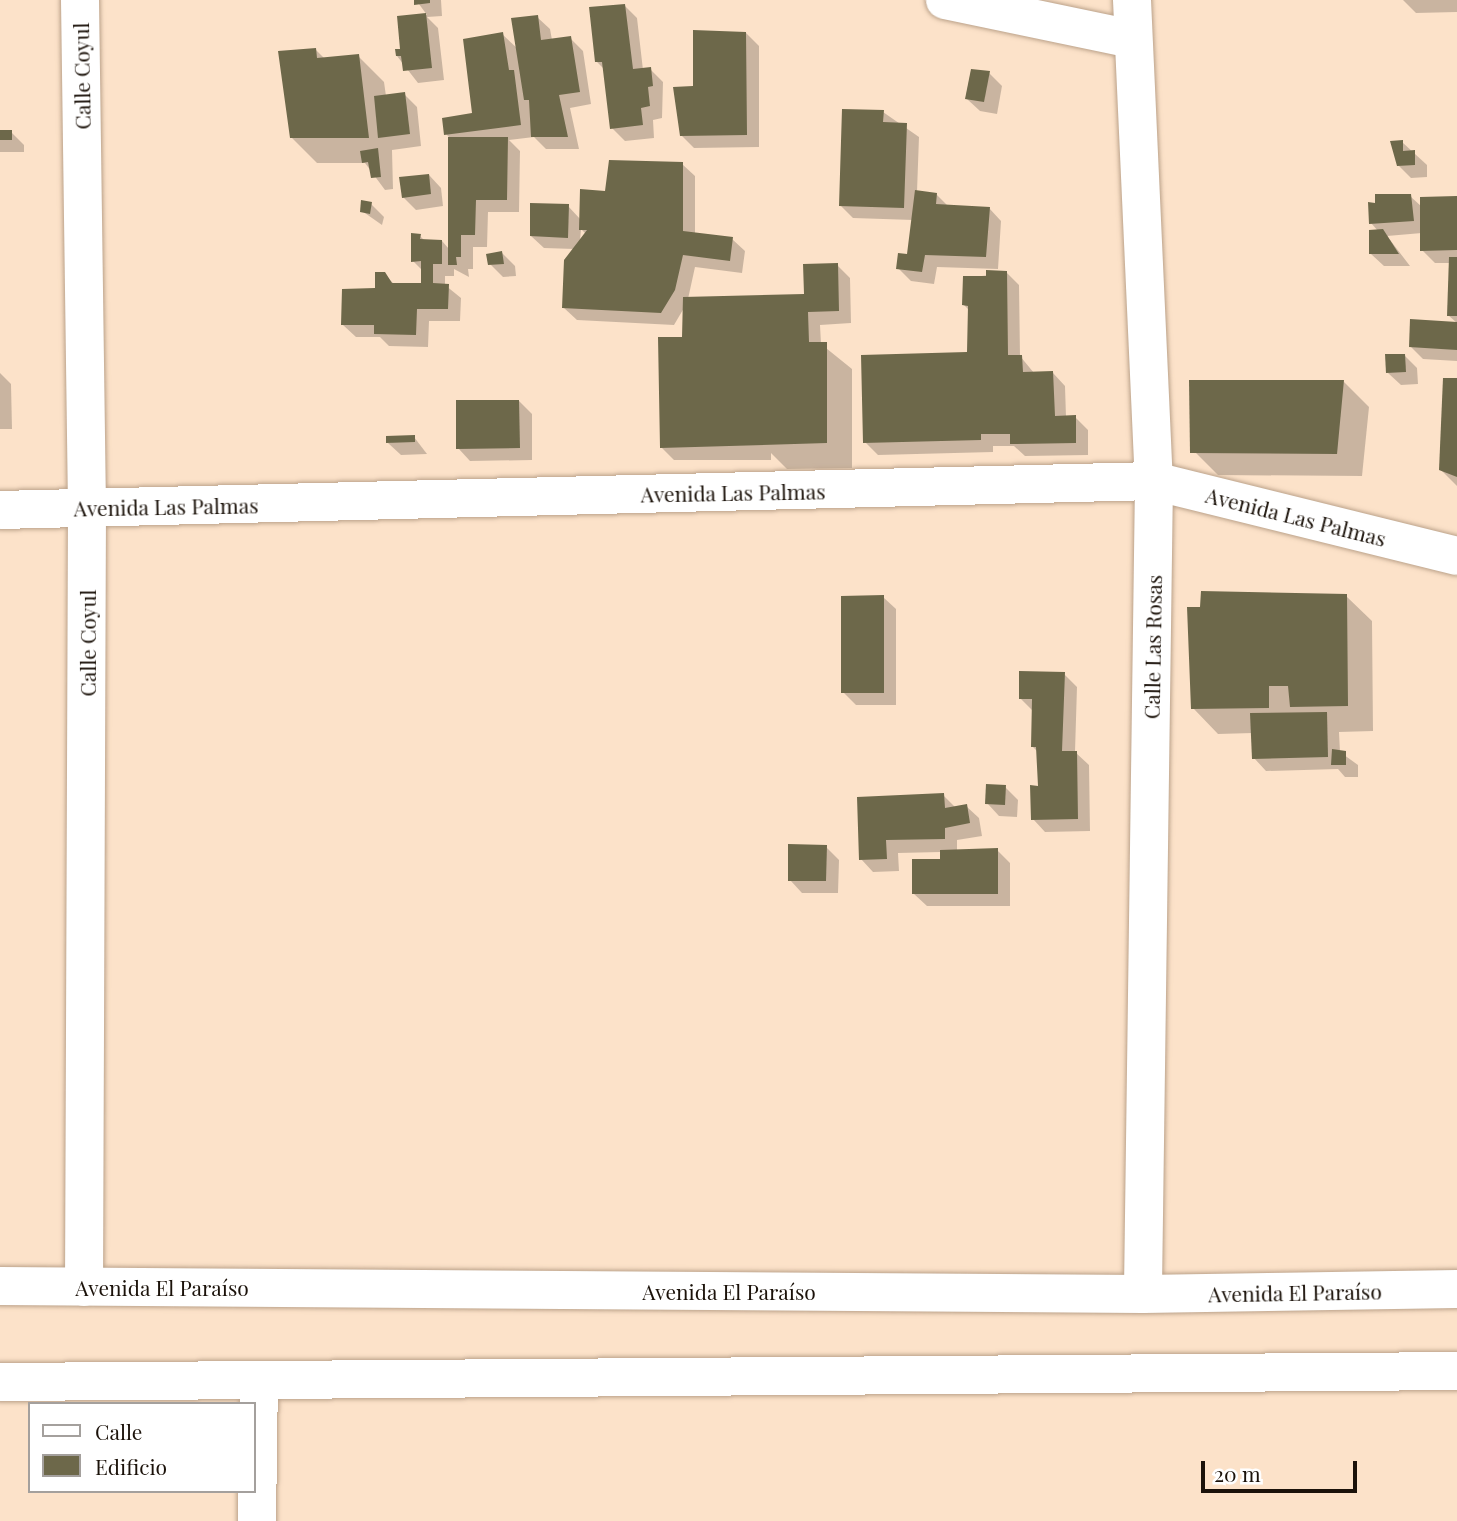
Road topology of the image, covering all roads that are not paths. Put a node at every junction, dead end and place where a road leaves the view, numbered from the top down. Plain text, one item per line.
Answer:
1 (80, 0) edge
2 (946, 0) edge
3 (1132, 0) edge
4 (1132, 39) junction
5 (1154, 481) junction
6 (88, 509) junction
7 (0, 510) edge
8 (1457, 556) edge
9 (0, 1286) edge
10 (84, 1287) junction
11 (1457, 1289) edge
12 (1143, 1294) junction
13 (1457, 1371) edge
14 (0, 1382) edge
15 (259, 1384) junction
16 (257, 1521) edge

1 - 6 street, Calle Coyul
2 - 4 street
3 - 4 street, Calle Las Rosas
4 - 5 street, Calle Las Rosas
5 - 6 street, Avenida Las Palmas
5 - 8 street, Avenida Las Palmas
5 - 12 street, Calle Las Rosas
6 - 7 street, Avenida Las Palmas
6 - 10 street, Calle Coyul
9 - 10 street, Avenida El Paraíso
10 - 12 street, Avenida El Paraíso
11 - 12 street, Avenida El Paraíso
13 - 15 street
14 - 15 street
15 - 16 street

